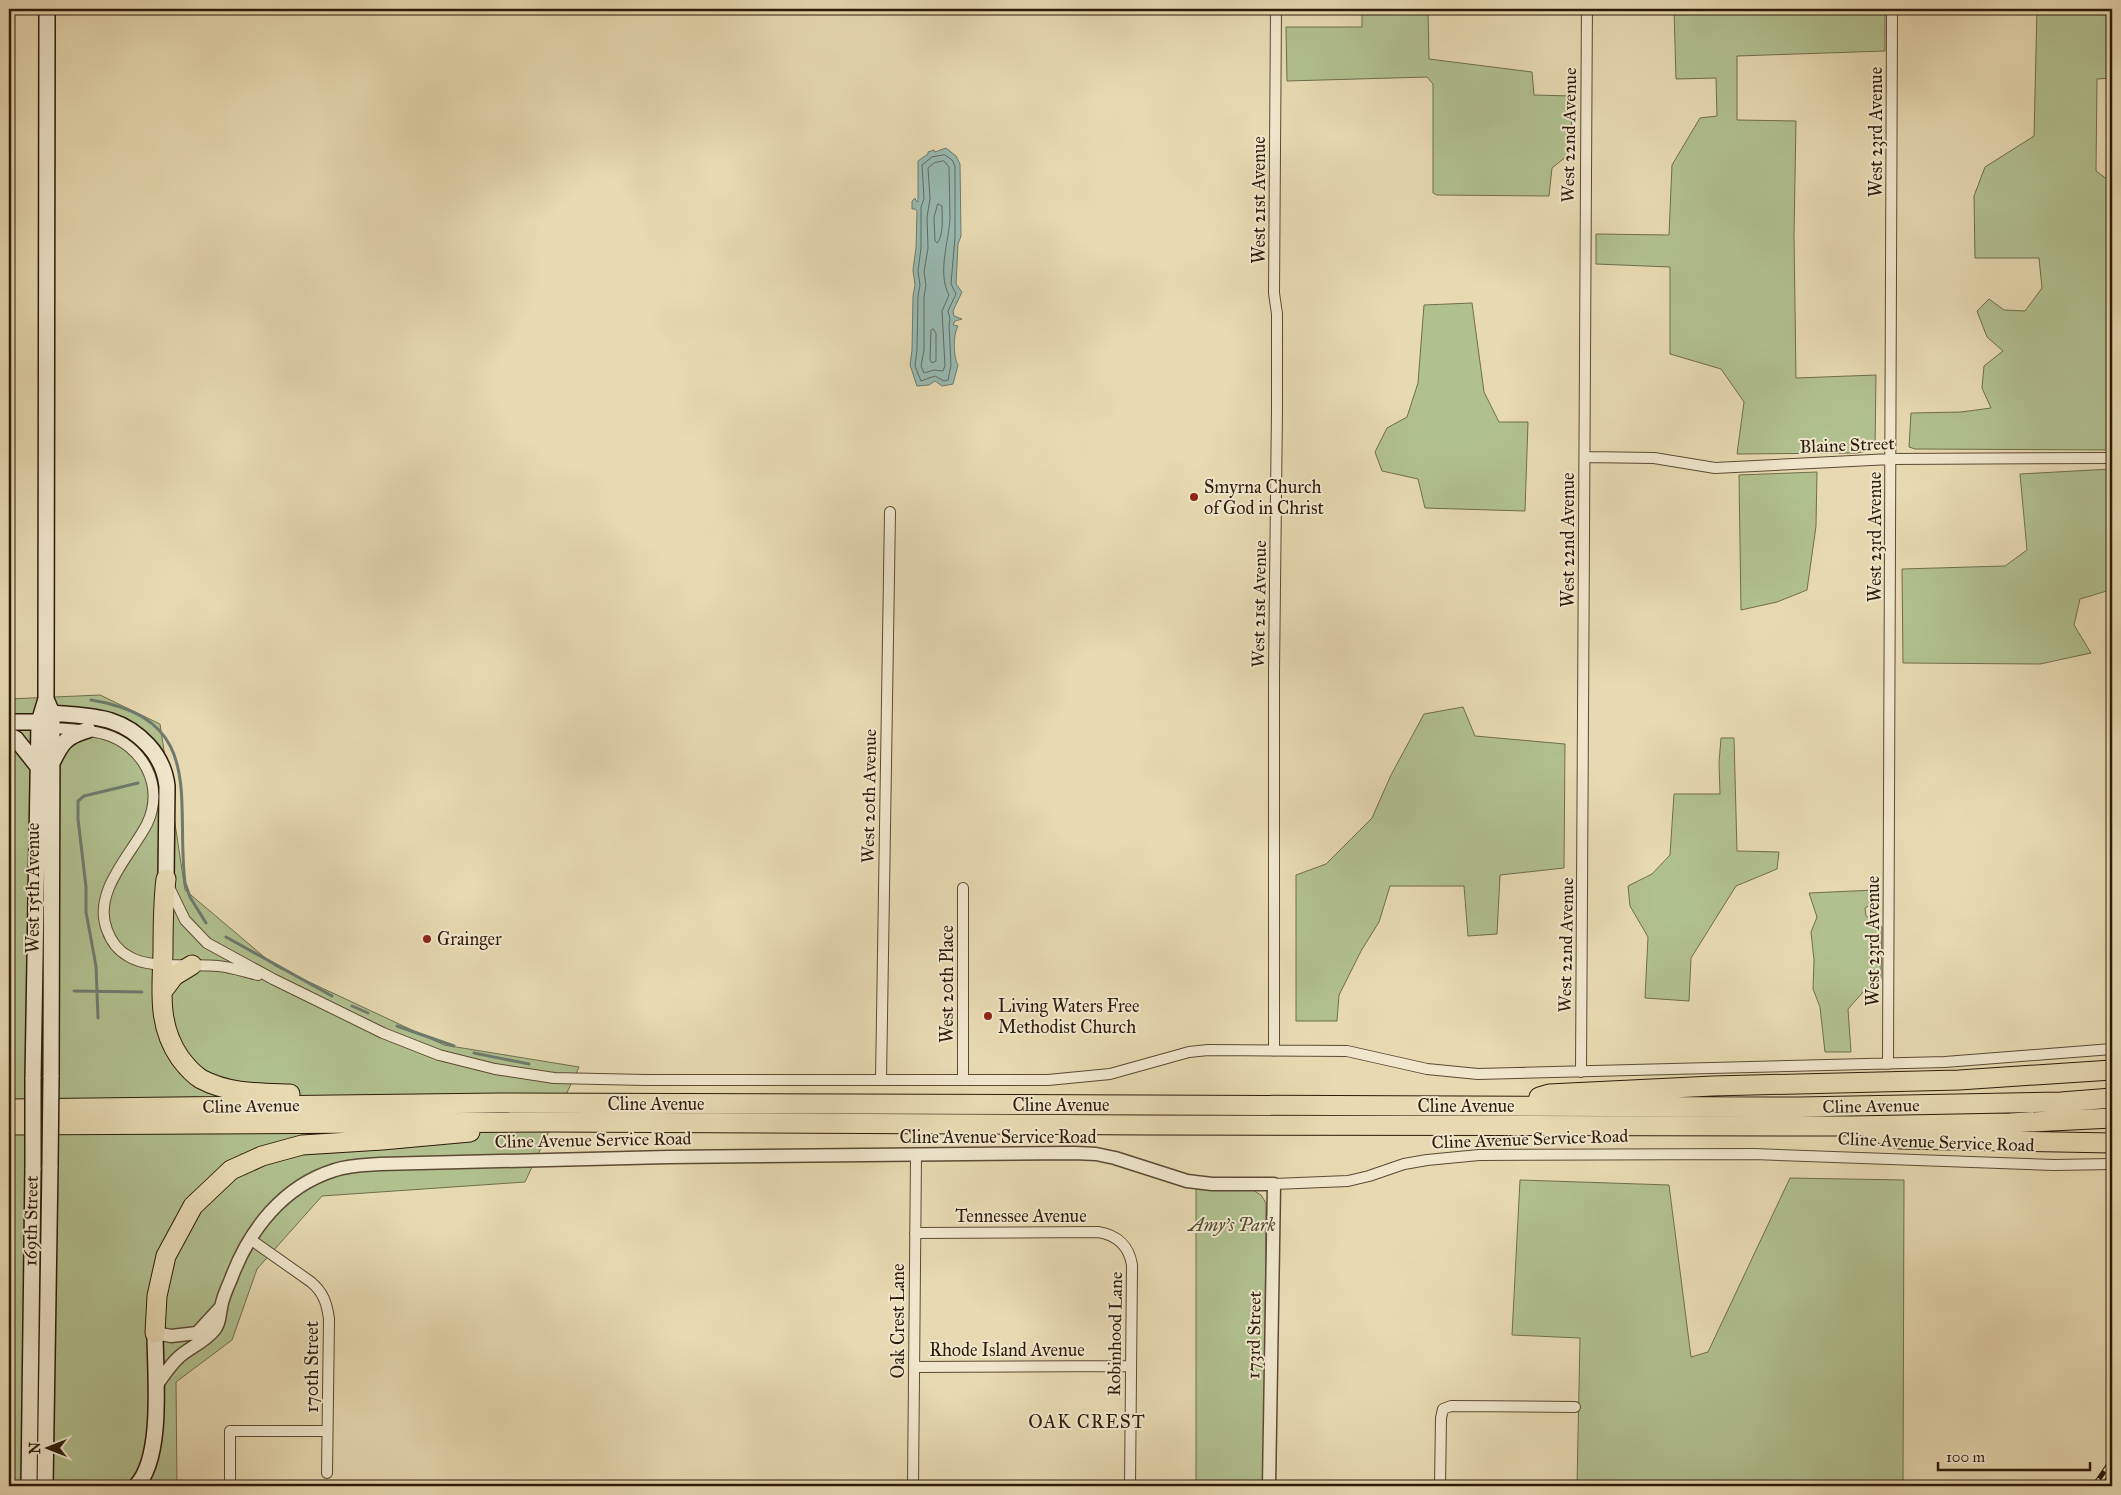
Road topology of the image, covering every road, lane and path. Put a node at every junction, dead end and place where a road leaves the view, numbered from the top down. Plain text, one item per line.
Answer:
1 (47, 9) edge
2 (1276, 9) edge
3 (1587, 9) edge
4 (1892, 9) edge
5 (1585, 458) junction
6 (2112, 458) edge
7 (1891, 459) junction
8 (890, 512) dead end
9 (47, 716) junction
10 (9, 722) edge
11 (88, 730) junction
12 (9, 735) edge
13 (45, 765) junction
14 (166, 880) junction
15 (962, 888) dead end
16 (163, 964) junction
17 (192, 965) junction
18 (273, 979) junction
19 (162, 992) junction
20 (2112, 1049) edge
21 (1274, 1050) junction
22 (1888, 1064) junction
23 (2112, 1070) edge
24 (1581, 1072) junction
25 (51, 1077) joint
26 (34, 1079) joint
27 (881, 1080) junction
28 (963, 1080) junction
29 (2112, 1098) edge
30 (499, 1104) junction
31 (1504, 1106) junction
32 (9, 1109) edge
33 (2112, 1118) edge
34 (550, 1122) junction
35 (9, 1125) edge
36 (1852, 1126) junction
37 (2112, 1143) edge
38 (916, 1155) junction
39 (2112, 1164) edge
40 (1274, 1184) junction
41 (915, 1233) junction
42 (250, 1239) junction
43 (1123, 1244) joint
44 (220, 1308) junction
45 (155, 1333) junction
46 (914, 1366) junction
47 (1131, 1366) junction
48 (155, 1387) junction
49 (1575, 1407) dead end
50 (327, 1431) junction
51 (29, 1465) junction
52 (327, 1473) dead end
53 (18, 1486) edge
54 (28, 1486) edge
55 (46, 1486) edge
56 (136, 1486) edge
57 (230, 1486) edge
58 (913, 1486) edge
59 (1130, 1486) edge
60 (1269, 1486) edge
61 (1440, 1486) edge

1 - 9 main road, West 15th Avenue
2 - 21 street, West 21st Avenue
3 - 5 street, West 22nd Avenue
4 - 7 street, West 23rd Avenue
5 - 7 street, Blaine Street
5 - 24 street, West 22nd Avenue
6 - 7 street, Blaine Street
7 - 22 street, West 23rd Avenue
8 - 27 street, West 20th Avenue
9 - 10 main road
9 - 11 street, Cline Avenue
9 - 13 main road, West 15th Avenue
9 - 14 main road, Cline Avenue
11 - 13 main road
11 - 16 street, Cline Avenue
12 - 13 main road
13 - 25 main road, West 15th Avenue
13 - 26 main road, West 15th Avenue
14 - 16 highway
14 - 18 street, Cline Avenue
15 - 28 street, West 20th Place
16 - 17 street, Cline Avenue
16 - 19 highway
17 - 18 street, Cline Avenue
17 - 19 highway
18 - 27 street, Cline Avenue
19 - 30 highway
20 - 22 street, Cline Avenue
21 - 24 street, Cline Avenue
21 - 28 street, Cline Avenue
22 - 24 street, Cline Avenue
23 - 31 highway
25 - 55 main road, 169th Street, bridge
26 - 51 main road, 169th Street, bridge
27 - 28 street, Cline Avenue
29 - 31 highway, Cline Avenue
30 - 31 highway, Cline Avenue
30 - 32 highway, Cline Avenue
33 - 36 highway, Cline Avenue
34 - 35 highway, Cline Avenue
34 - 36 highway, Cline Avenue
34 - 45 highway
36 - 37 highway
38 - 40 street, Cline Avenue Service Road
38 - 41 street, Oak Crest Lane
38 - 42 street, Cline Avenue Service Road
39 - 40 street, Cline Avenue Service Road
40 - 60 street, 173rd Street
41 - 43 street, Tennessee Avenue
41 - 46 street, Oak Crest Lane
42 - 44 street, Cline Avenue Service Road
42 - 50 street, 170th Street
43 - 47 street, Robinhood Lane
44 - 45 street, Cline Avenue Service Road
44 - 48 street, Cline Avenue Service Road
45 - 48 main road
46 - 47 street, Rhode Island Avenue
46 - 58 street, Oak Crest Lane
47 - 59 street, Robinhood Lane
48 - 56 main road
49 - 61 street
50 - 52 street, 170th Street
50 - 57 street
51 - 53 main road
51 - 54 main road, 169th Street

